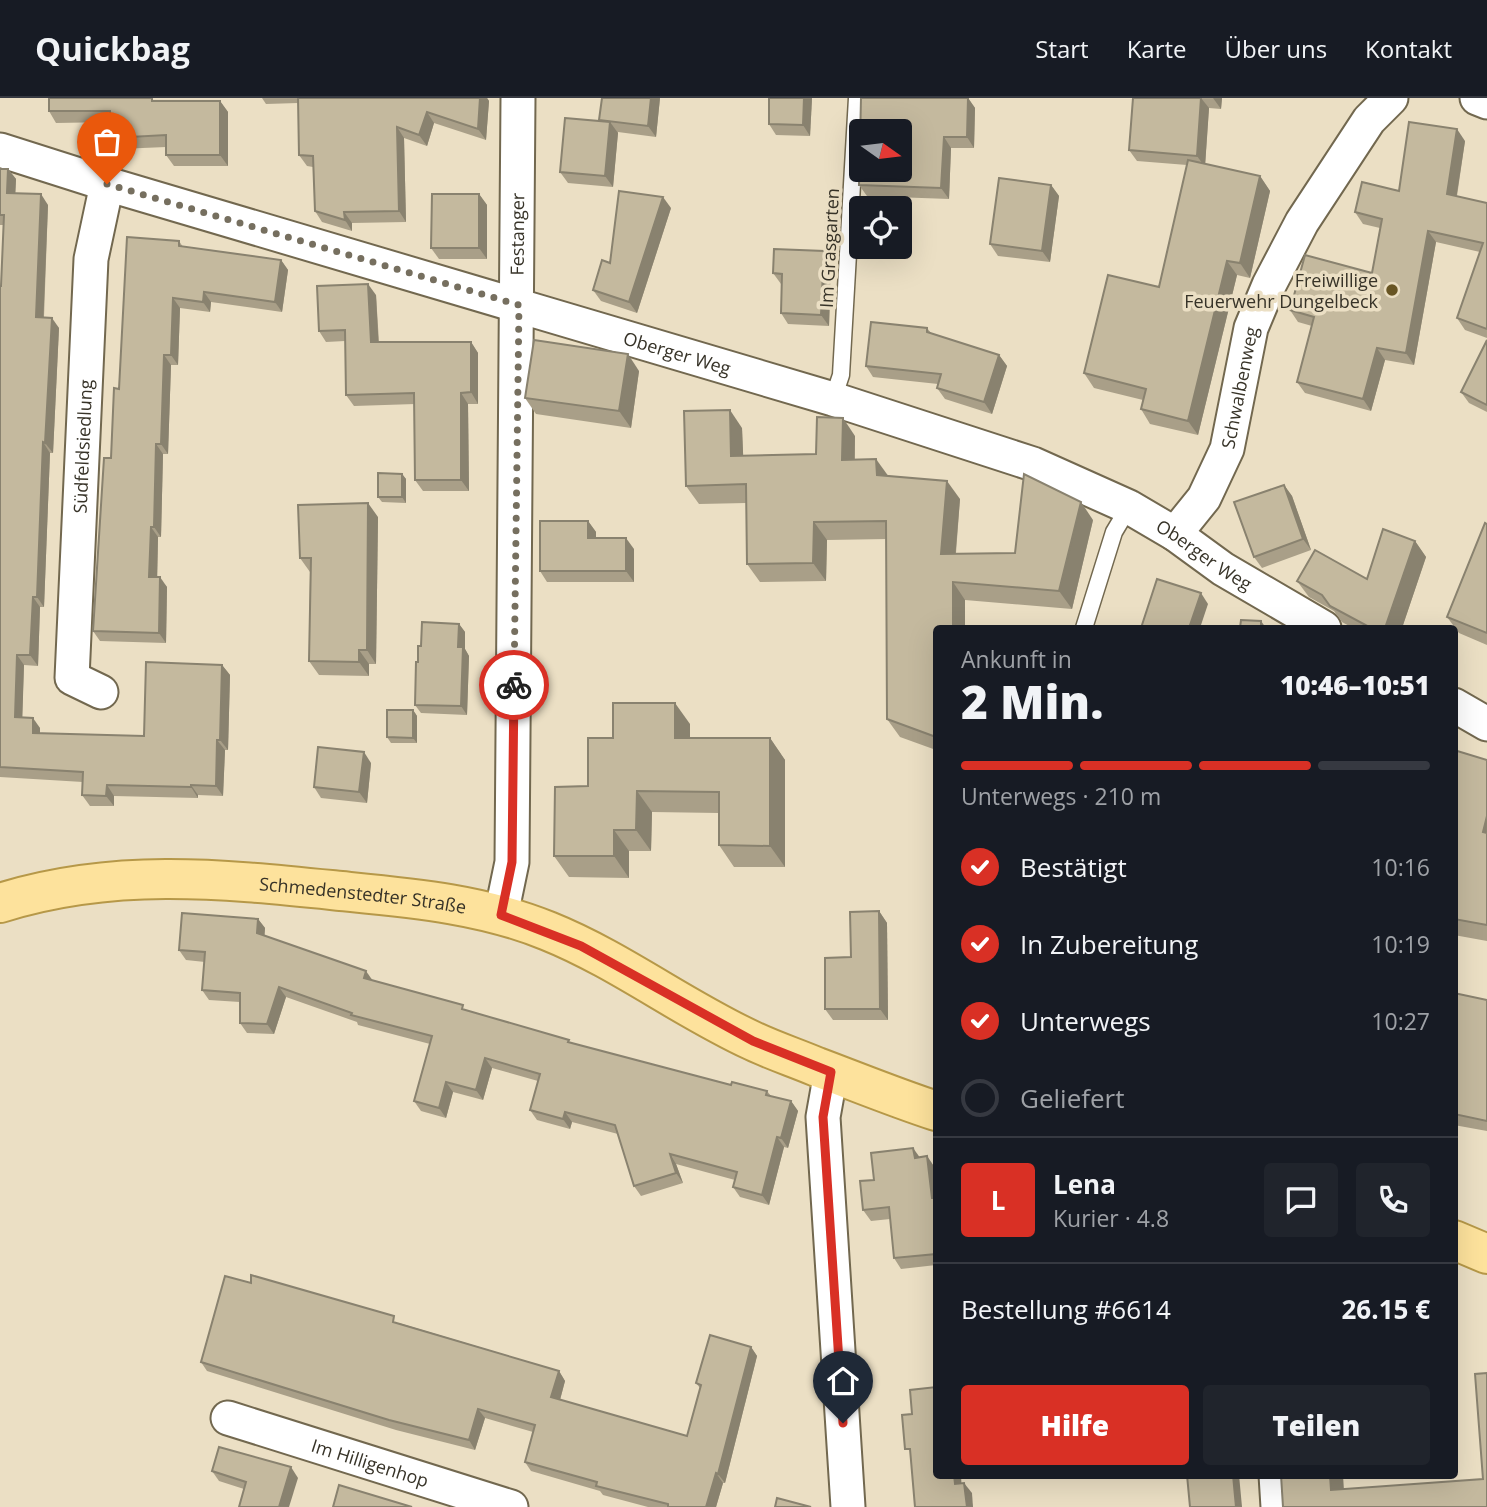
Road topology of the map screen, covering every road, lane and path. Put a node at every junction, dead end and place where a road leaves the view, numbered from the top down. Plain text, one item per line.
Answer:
1 (519, 98) edge
2 (857, 98) edge
3 (1391, 98) edge
4 (1478, 98) edge
5 (1487, 102) edge
6 (0, 150) edge
7 (107, 184) junction
8 (519, 305) junction
9 (833, 399) junction
10 (1129, 507) junction
11 (1175, 534) junction
12 (1085, 625) edge
13 (1319, 625) edge
14 (101, 692) dead end
15 (1458, 707) edge
16 (1487, 724) edge
17 (0, 903) edge
18 (501, 915) junction
19 (831, 1072) junction
20 (933, 1110) edge
21 (1458, 1242) edge
22 (1487, 1254) edge
23 (228, 1418) dead end
24 (1276, 1479) edge
25 (511, 1507) edge
26 (848, 1507) edge
27 (1278, 1507) edge

1 - 8 street, Festanger
2 - 9 lane, Im Grasgarten
3 - 11 street, Schwalbenweg
4 - 5 street
6 - 7 street, Oberger Weg
7 - 8 street, Oberger Weg
7 - 14 street, Südfeldsiedlung
8 - 9 street, Oberger Weg
8 - 18 street, Festanger
9 - 10 street, Oberger Weg
10 - 11 street, Oberger Weg
10 - 12 lane
11 - 13 street, Oberger Weg
15 - 16 street
17 - 18 main road, Schmedenstedter Straße
18 - 19 main road, Schmedenstedter Straße
19 - 20 main road, Schmedenstedter Straße
19 - 26 street
21 - 22 main road
23 - 25 street, Im Hilligenhop
24 - 27 street

